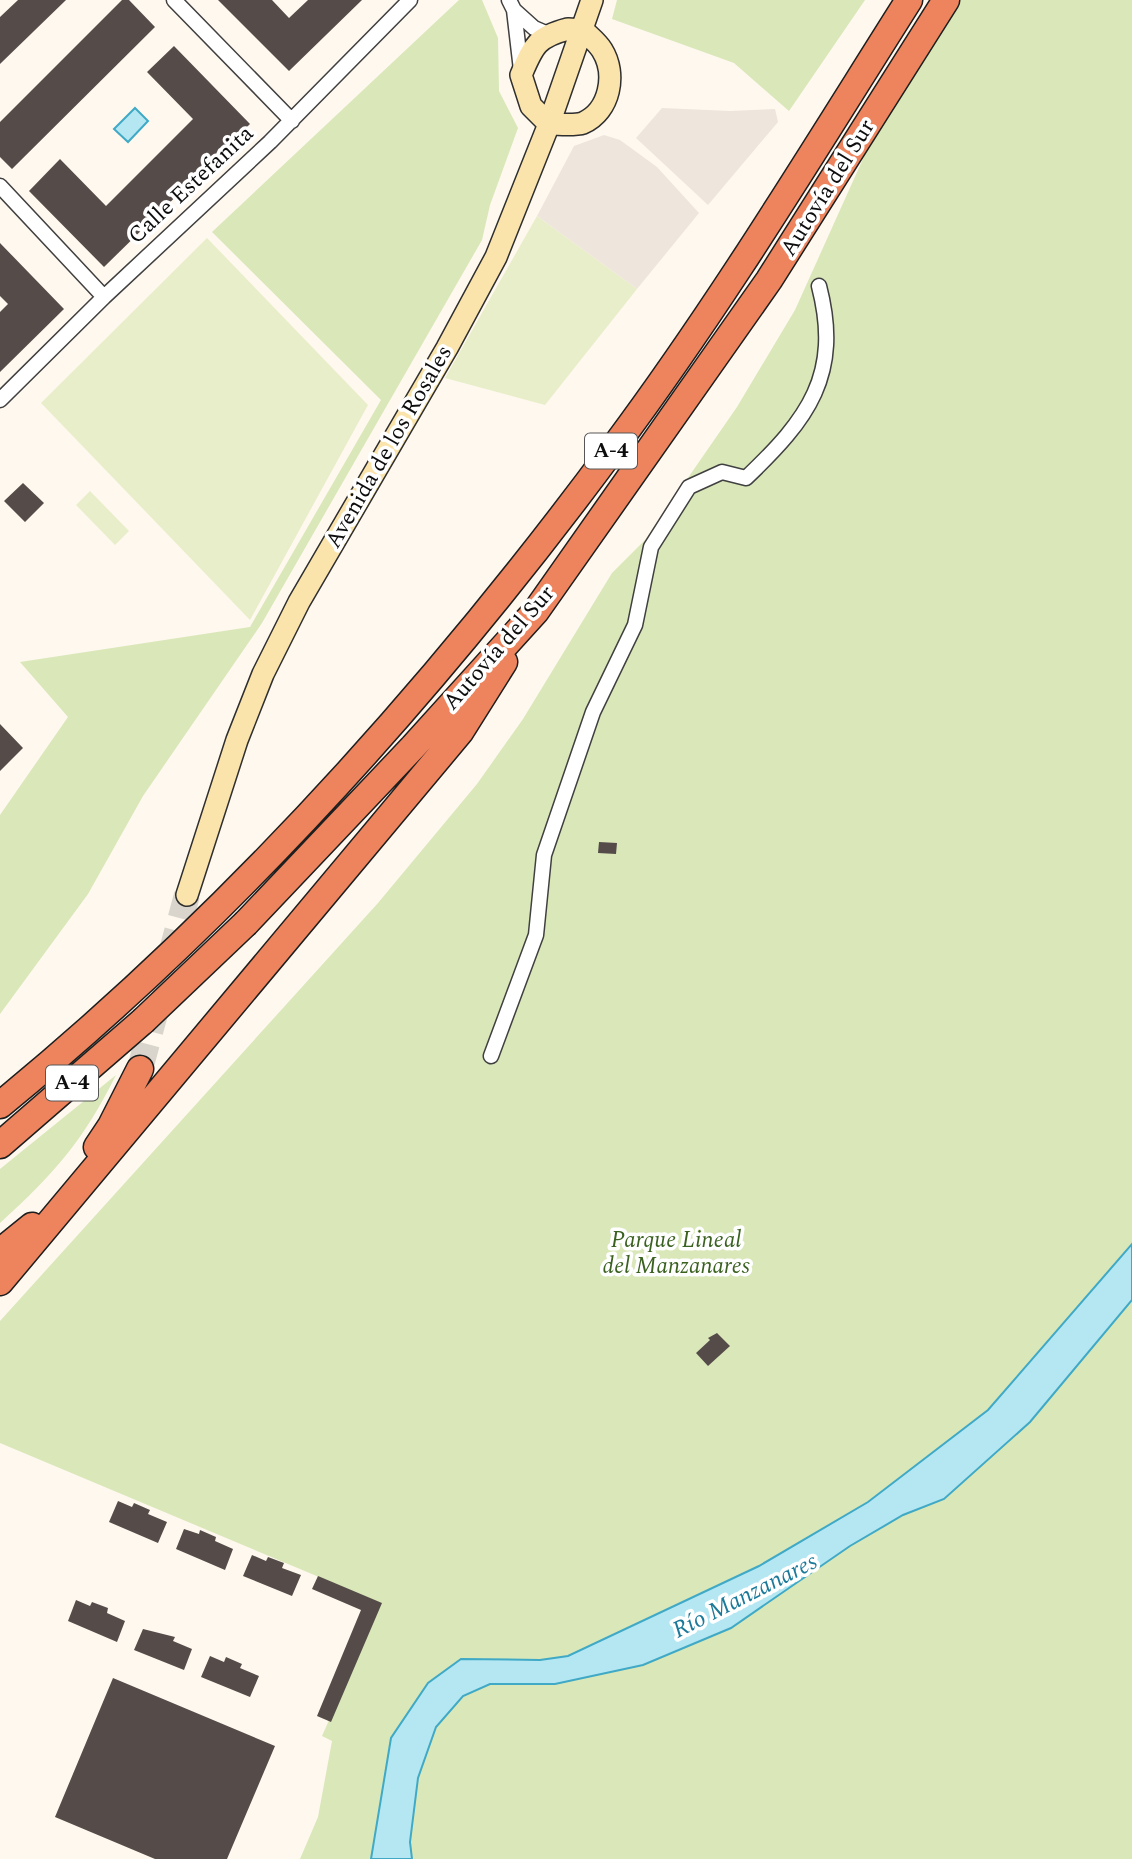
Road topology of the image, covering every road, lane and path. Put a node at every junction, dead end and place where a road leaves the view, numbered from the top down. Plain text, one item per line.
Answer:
1 (174, 0) edge
2 (410, 0) edge
3 (592, 0) edge
4 (909, 0) edge
5 (946, 0) edge
6 (511, 5) edge
7 (583, 30) junction
8 (548, 34) junction
9 (521, 75) junction
10 (292, 121) junction
11 (550, 124) junction
12 (0, 186) edge
13 (818, 286) dead end
14 (104, 297) junction
15 (0, 400) edge
16 (537, 611) junction
17 (187, 895) tunnel mouth
18 (491, 1056) dead end
19 (140, 1069) tunnel mouth
20 (0, 1105) edge
21 (0, 1145) edge
22 (36, 1222) junction
23 (0, 1252) edge
24 (0, 1265) edge
25 (0, 1282) edge

1 - 10 street
2 - 10 street, Calle Estefanita
3 - 7 street, Avenida de los Rosales
4 - 20 highway, Autovía del Sur / A-4
5 - 16 highway, Autovía del Sur / A-4
6 - 8 street
6 - 9 street
7 - 8 street
7 - 11 street, Avenida de los Rosales
7 - 11 street
8 - 9 street
9 - 11 street
10 - 14 street, Calle Estefanita
11 - 17 street, Avenida de los Rosales
12 - 14 street
13 - 18 street
14 - 15 street, Calle Estefanita
16 - 21 highway, Autovía del Sur / A-4, bridge
16 - 25 highway
19 - 22 highway
22 - 23 highway
22 - 24 highway

